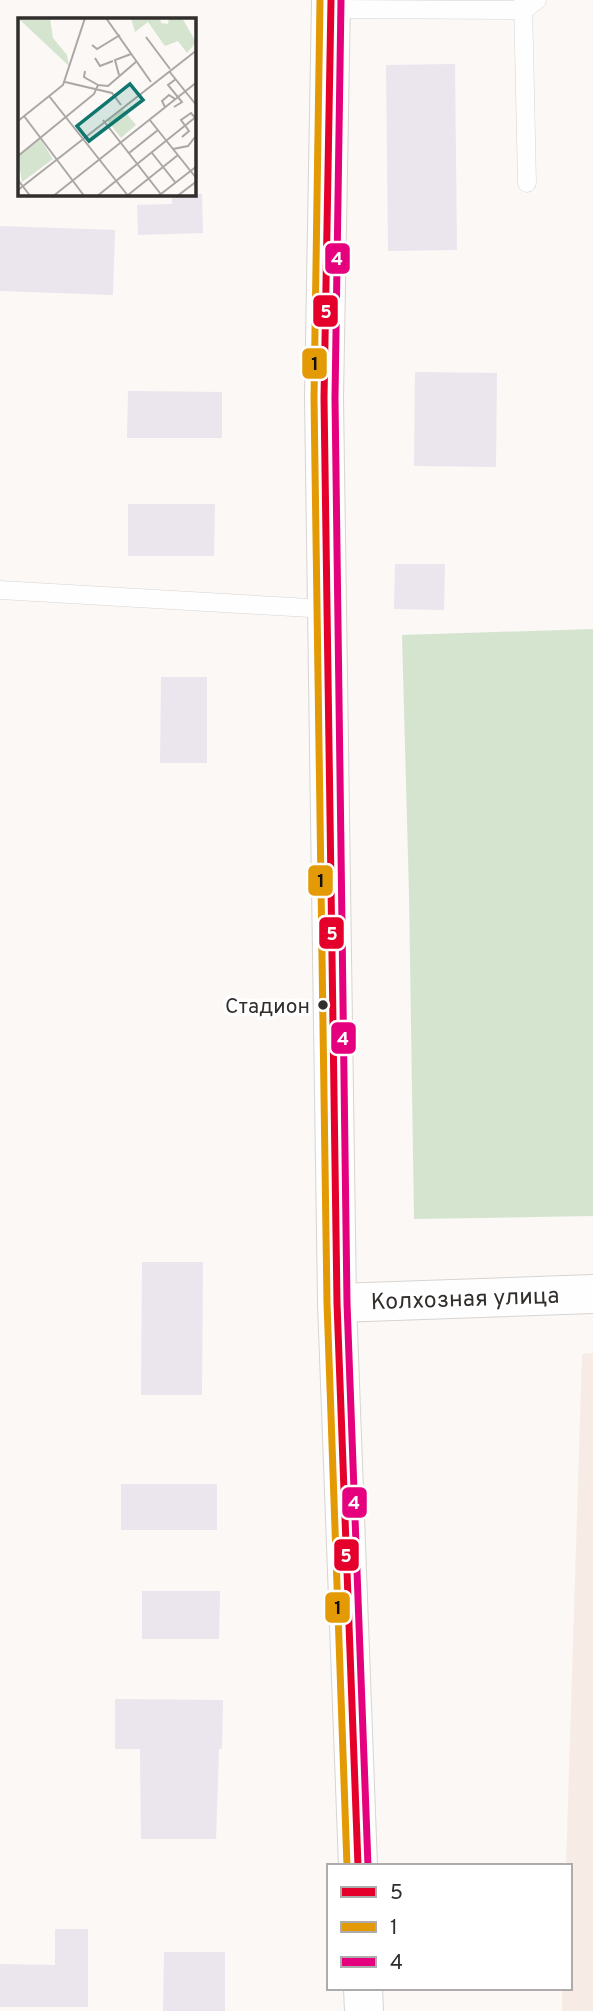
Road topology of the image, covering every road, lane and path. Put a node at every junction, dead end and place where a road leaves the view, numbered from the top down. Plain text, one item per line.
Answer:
1 (528, 3) edge
2 (330, 4) edge
3 (527, 183) dead end
4 (0, 590) edge
5 (327, 609) junction
6 (593, 1294) edge
7 (337, 1303) junction
8 (358, 1864) edge
9 (363, 1990) edge
10 (364, 2011) edge

1 - 2 lane
1 - 3 lane
2 - 5 main road
4 - 5 lane
5 - 7 main road
6 - 7 main road, Колхозная улица
7 - 8 main road
9 - 10 main road

